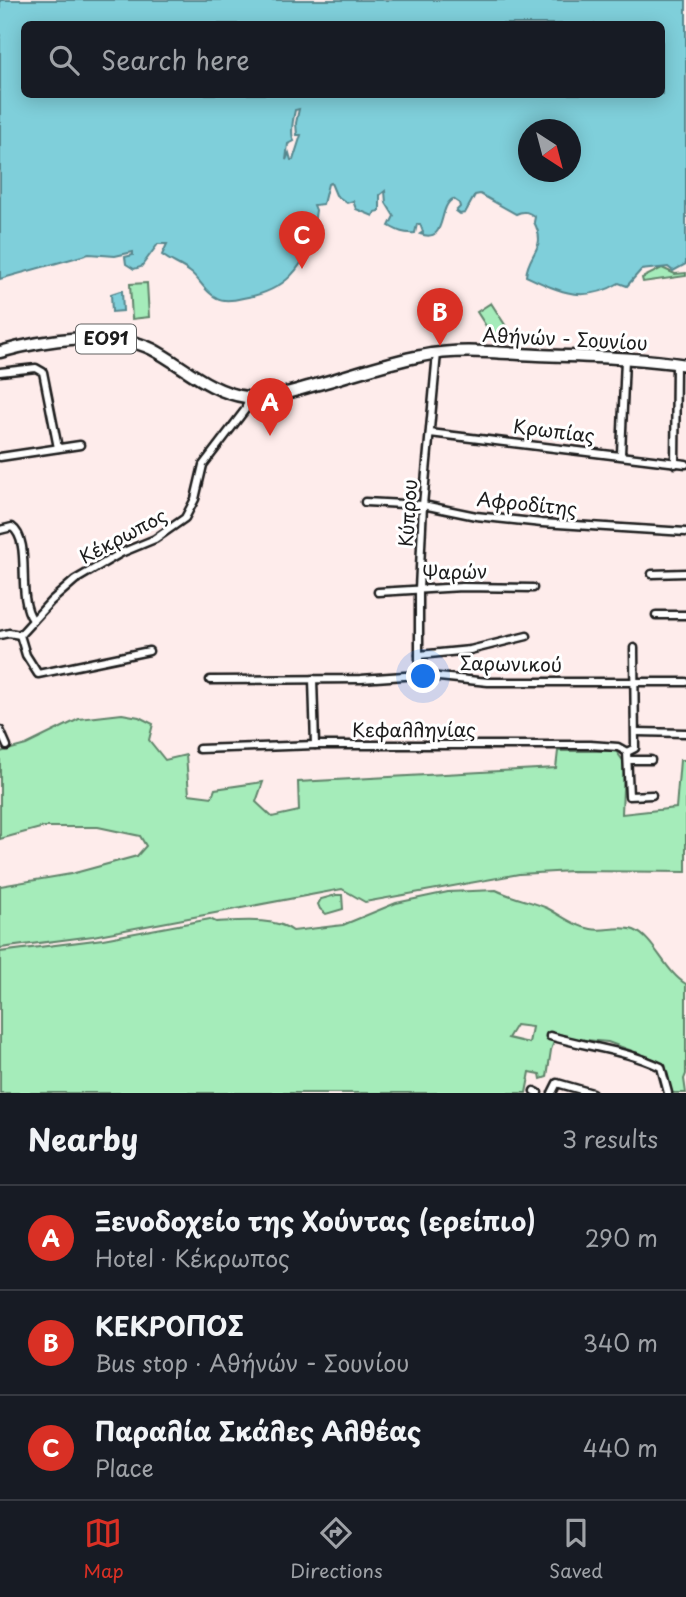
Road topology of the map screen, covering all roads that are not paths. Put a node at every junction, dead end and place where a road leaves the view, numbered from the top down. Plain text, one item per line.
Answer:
1 (0, 352) edge
2 (437, 353) junction
3 (625, 359) junction
4 (681, 364) edge
5 (1, 372) edge
6 (0, 381) edge
7 (249, 397) junction
8 (430, 433) junction
9 (80, 445) dead end
10 (58, 448) junction
11 (621, 454) junction
12 (0, 457) edge
13 (675, 464) junction
14 (686, 464) edge
15 (365, 502) dead end
16 (423, 505) junction
17 (0, 530) edge
18 (686, 532) edge
19 (686, 573) edge
20 (652, 574) dead end
21 (533, 588) dead end
22 (419, 589) junction
23 (378, 592) dead end
24 (656, 615) dead end
25 (686, 615) edge
26 (33, 620) junction
27 (0, 635) edge
28 (20, 635) junction
29 (527, 636) dead end
30 (634, 648) dead end
31 (149, 651) dead end
32 (419, 654) junction
33 (419, 675) junction
34 (313, 679) junction
35 (210, 680) dead end
36 (636, 681) junction
37 (686, 682) edge
38 (0, 730) edge
39 (636, 732) junction
40 (686, 733) edge
41 (315, 745) junction
42 (7, 746) dead end
43 (199, 749) dead end
44 (627, 756) junction
45 (651, 760) dead end
46 (652, 795) dead end
47 (550, 1036) dead end
48 (552, 1093) edge
49 (592, 1093) edge
50 (668, 1093) edge

1 - 7 main road, Αθήνών - Σουνίου / ΕΟ91
2 - 3 main road, Αθήνών - Σουνίου / ΕΟ91
2 - 7 main road, Αθήνών - Σουνίου / ΕΟ91
2 - 8 street, Κύπρου
3 - 4 main road, Αθήνών - Σουνίου / ΕΟ91
3 - 11 street
4 - 13 street
5 - 6 street
5 - 10 street
7 - 26 street, Κέκρωπος
8 - 11 street, Κρωπίας
8 - 16 street, Κύπρου
9 - 10 street
10 - 12 street
11 - 13 street, Κρωπίας
13 - 14 street, Κρωπίας
15 - 16 street, Αφροδίτης
16 - 18 street, Αφροδίτης
16 - 22 street, Κύπρου
17 - 26 street
19 - 20 street
21 - 22 street, Ψαρών
22 - 23 street, Ψαρών
22 - 32 street, Κύπρου
24 - 25 street
26 - 28 street, Κέκρωπος
27 - 28 street
28 - 31 street
29 - 32 street
30 - 36 street
32 - 33 street, Κύπρου
33 - 34 street, Σαρωνικού
33 - 36 street, Σαρωνικού
34 - 35 street, Σαρωνικού
34 - 41 street
36 - 37 street, Σαρωνικού
36 - 39 street
38 - 42 street
39 - 40 street
39 - 44 street
41 - 43 street, Κεφαλληνίας
41 - 44 street, Κεφαλληνίας
44 - 45 street, Κεφαλληνίας
44 - 46 street
47 - 50 street
48 - 49 street

